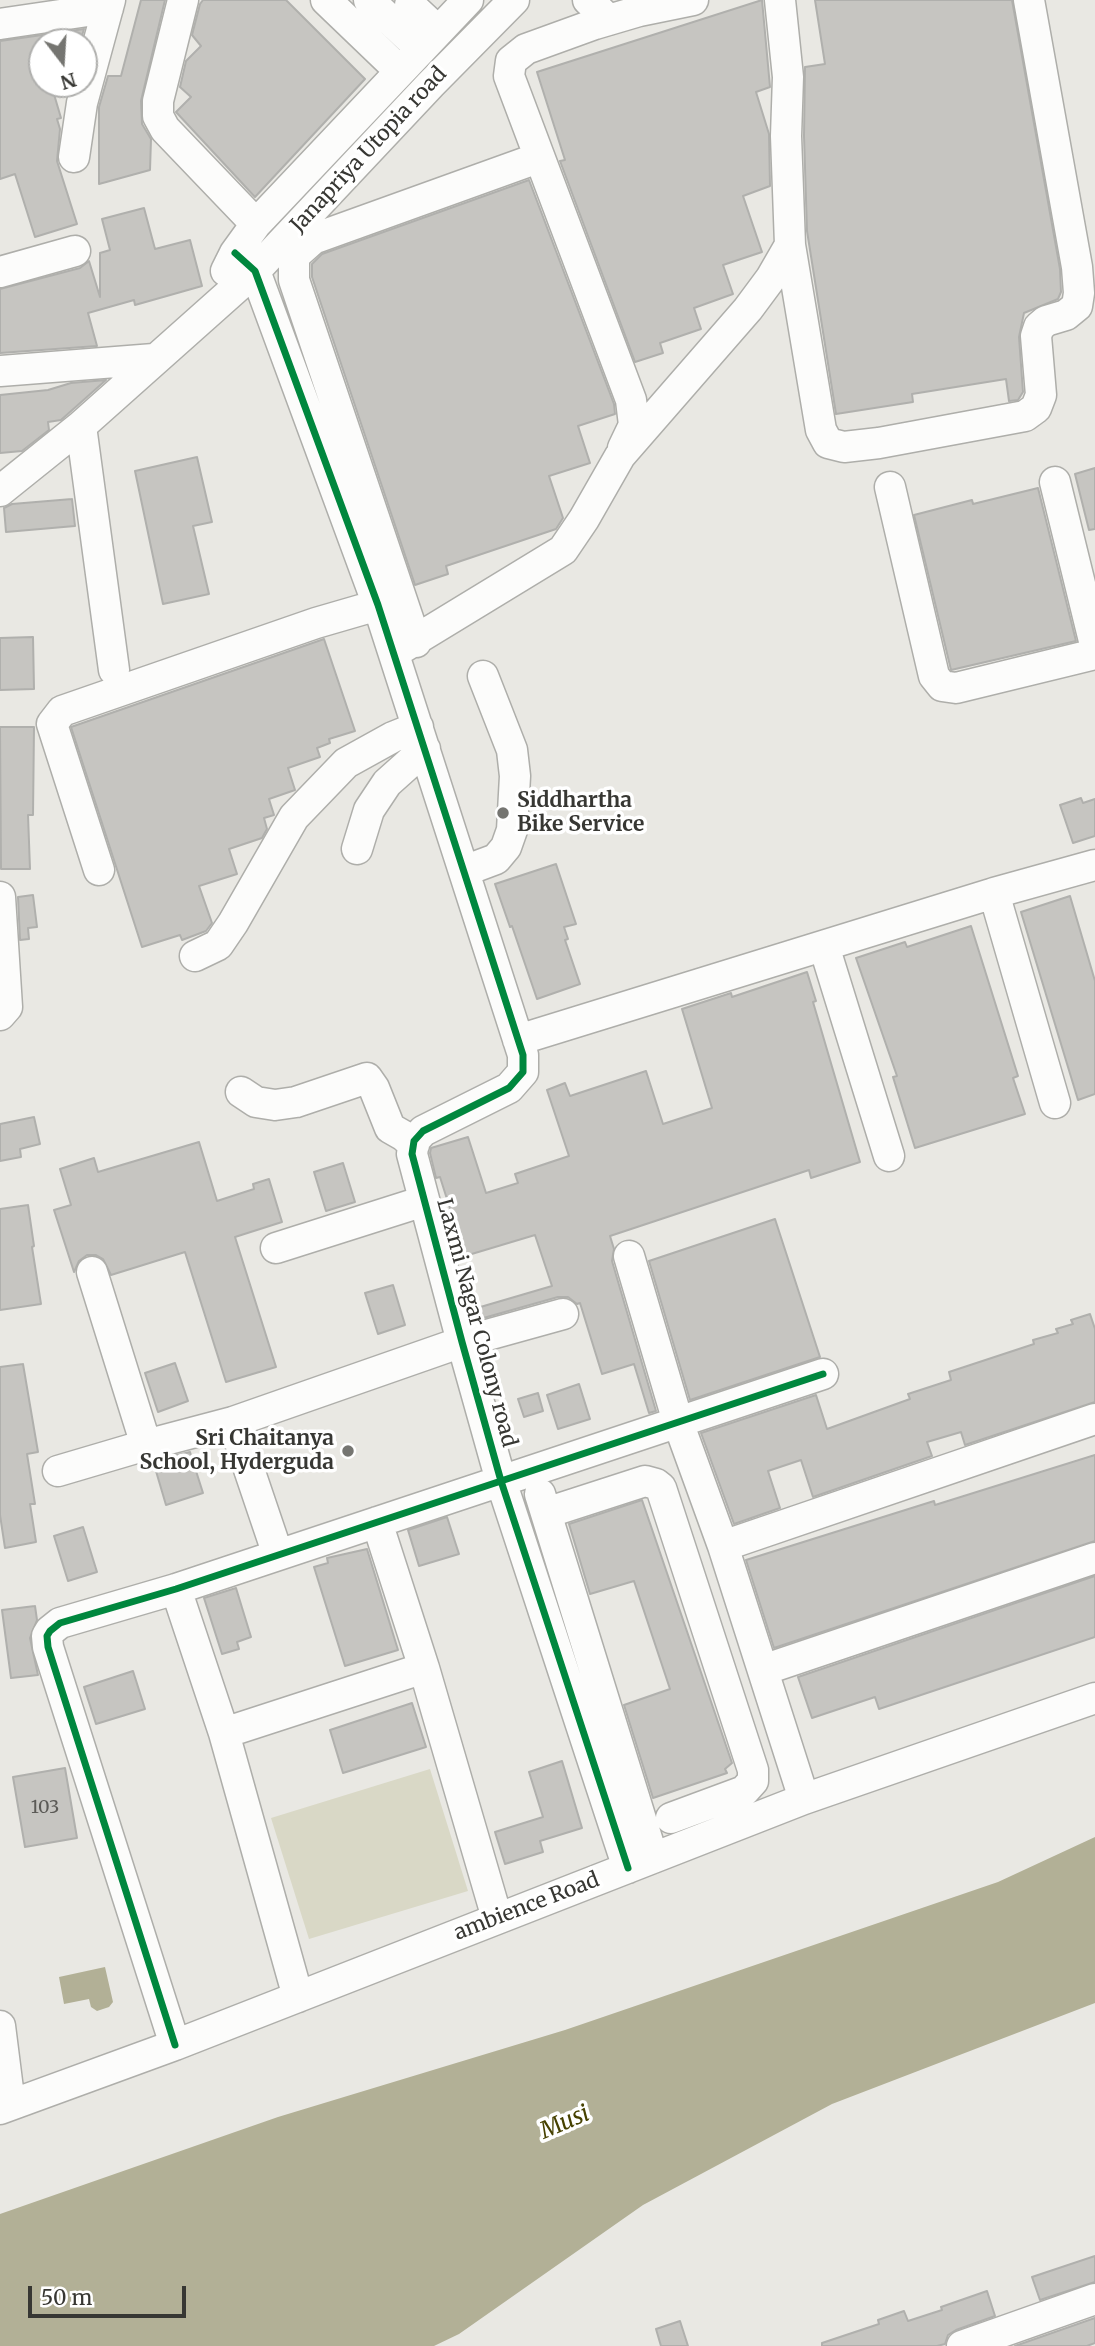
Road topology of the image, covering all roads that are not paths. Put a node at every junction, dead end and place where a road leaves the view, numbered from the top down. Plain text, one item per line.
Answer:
1 (183, 0) edge
2 (326, 0) edge
3 (468, 0) edge
4 (514, 0) edge
5 (693, 0) edge
6 (780, 0) edge
7 (1029, 0) edge
8 (109, 4) edge
9 (616, 8) edge
10 (393, 9) edge
11 (0, 24) edge
12 (365, 39) junction
13 (430, 40) junction
14 (400, 71) junction
15 (359, 99) dead end
16 (75, 157) dead end
17 (538, 158) junction
18 (260, 209) junction
19 (790, 244) junction
20 (75, 251) dead end
21 (245, 262) junction
22 (0, 272) edge
23 (154, 359) junction
24 (0, 370) edge
25 (81, 426) junction
26 (620, 456) junction
27 (1055, 482) dead end
28 (890, 487) dead end
29 (0, 491) edge
30 (378, 605) junction
31 (1095, 645) edge
32 (405, 647) junction
33 (1095, 654) edge
34 (114, 670) dead end
35 (483, 676) dead end
36 (422, 738) junction
37 (357, 849) dead end
38 (1095, 865) edge
39 (99, 870) dead end
40 (464, 871) junction
41 (994, 893) junction
42 (0, 897) edge
43 (824, 946) junction
44 (195, 956) dead end
45 (0, 1015) edge
46 (518, 1040) junction
47 (241, 1092) dead end
48 (1055, 1103) dead end
49 (414, 1145) junction
50 (889, 1156) dead end
51 (424, 1201) junction
52 (276, 1248) dead end
53 (629, 1256) dead end
54 (92, 1272) dead end
55 (563, 1314) dead end
56 (461, 1342) junction
57 (823, 1374) dead end
58 (1095, 1419) edge
59 (233, 1422) junction
60 (678, 1422) junction
61 (636, 1438) junction
62 (146, 1445) junction
63 (58, 1471) dead end
64 (533, 1471) junction
65 (502, 1481) junction
66 (650, 1482) junction
67 (546, 1513) junction
68 (377, 1522) junction
69 (723, 1546) junction
70 (278, 1555) junction
71 (1095, 1558) edge
72 (176, 1589) junction
73 (424, 1668) junction
74 (763, 1670) junction
75 (1095, 1698) edge
76 (224, 1733) junction
77 (804, 1799) junction
78 (671, 1818) dead end
79 (641, 1863) junction
80 (497, 1919) junction
81 (298, 1997) junction
82 (0, 2026) edge
83 (175, 2045) junction
84 (5, 2107) edge
85 (1095, 2299) edge
86 (962, 2346) edge

1 - 18 street
2 - 12 street
3 - 13 street, Janapriya Utopia road
4 - 21 street, Janapriya Utopia road
5 - 9 street
6 - 19 street
7 - 19 street
8 - 11 street
8 - 16 street
9 - 17 street
10 - 12 street
10 - 13 street
12 - 14 street
13 - 14 street, Janapriya Utopia road
14 - 18 street, Janapriya Utopia road
15 - 18 street
17 - 26 street
17 - 32 street
18 - 21 street, Janapriya Utopia road
19 - 26 street
20 - 22 street
21 - 23 street, Janapriya Utopia road
21 - 30 street
23 - 24 street
23 - 25 street, Janapriya Utopia road
25 - 29 street, Janapriya Utopia road
25 - 34 street
26 - 32 street
27 - 31 street
28 - 33 street
30 - 32 street
30 - 39 street
32 - 36 street
35 - 40 street
36 - 37 street
36 - 40 street
36 - 44 street
38 - 41 street
40 - 46 street
41 - 43 street
41 - 48 street
42 - 45 street
43 - 46 street
43 - 50 street
46 - 49 street
47 - 49 street
49 - 51 street, Laxmi Nagar Colony road
51 - 52 street
51 - 56 street, Laxmi Nagar Colony road
53 - 60 street
54 - 62 street
55 - 56 street
56 - 59 street
56 - 65 street, Laxmi Nagar Colony road
57 - 60 street
58 - 69 street
59 - 62 street
59 - 70 street
60 - 61 street
60 - 69 street
61 - 64 street
61 - 66 street
62 - 63 street
64 - 65 street
64 - 67 street
65 - 68 street
65 - 79 street, Laxmi Nagar Colony road
66 - 67 street
66 - 78 street
67 - 79 street
68 - 70 street
68 - 73 street
69 - 74 street
70 - 72 street
71 - 74 street
72 - 76 street
72 - 83 street
73 - 76 street
73 - 80 street
74 - 77 street
75 - 77 street, ambience Road
76 - 81 street
77 - 79 street, ambience Road
79 - 80 street, ambience Road
80 - 81 street, ambience Road
81 - 83 street, ambience Road
82 - 84 street
83 - 84 street, ambience Road
85 - 86 street

